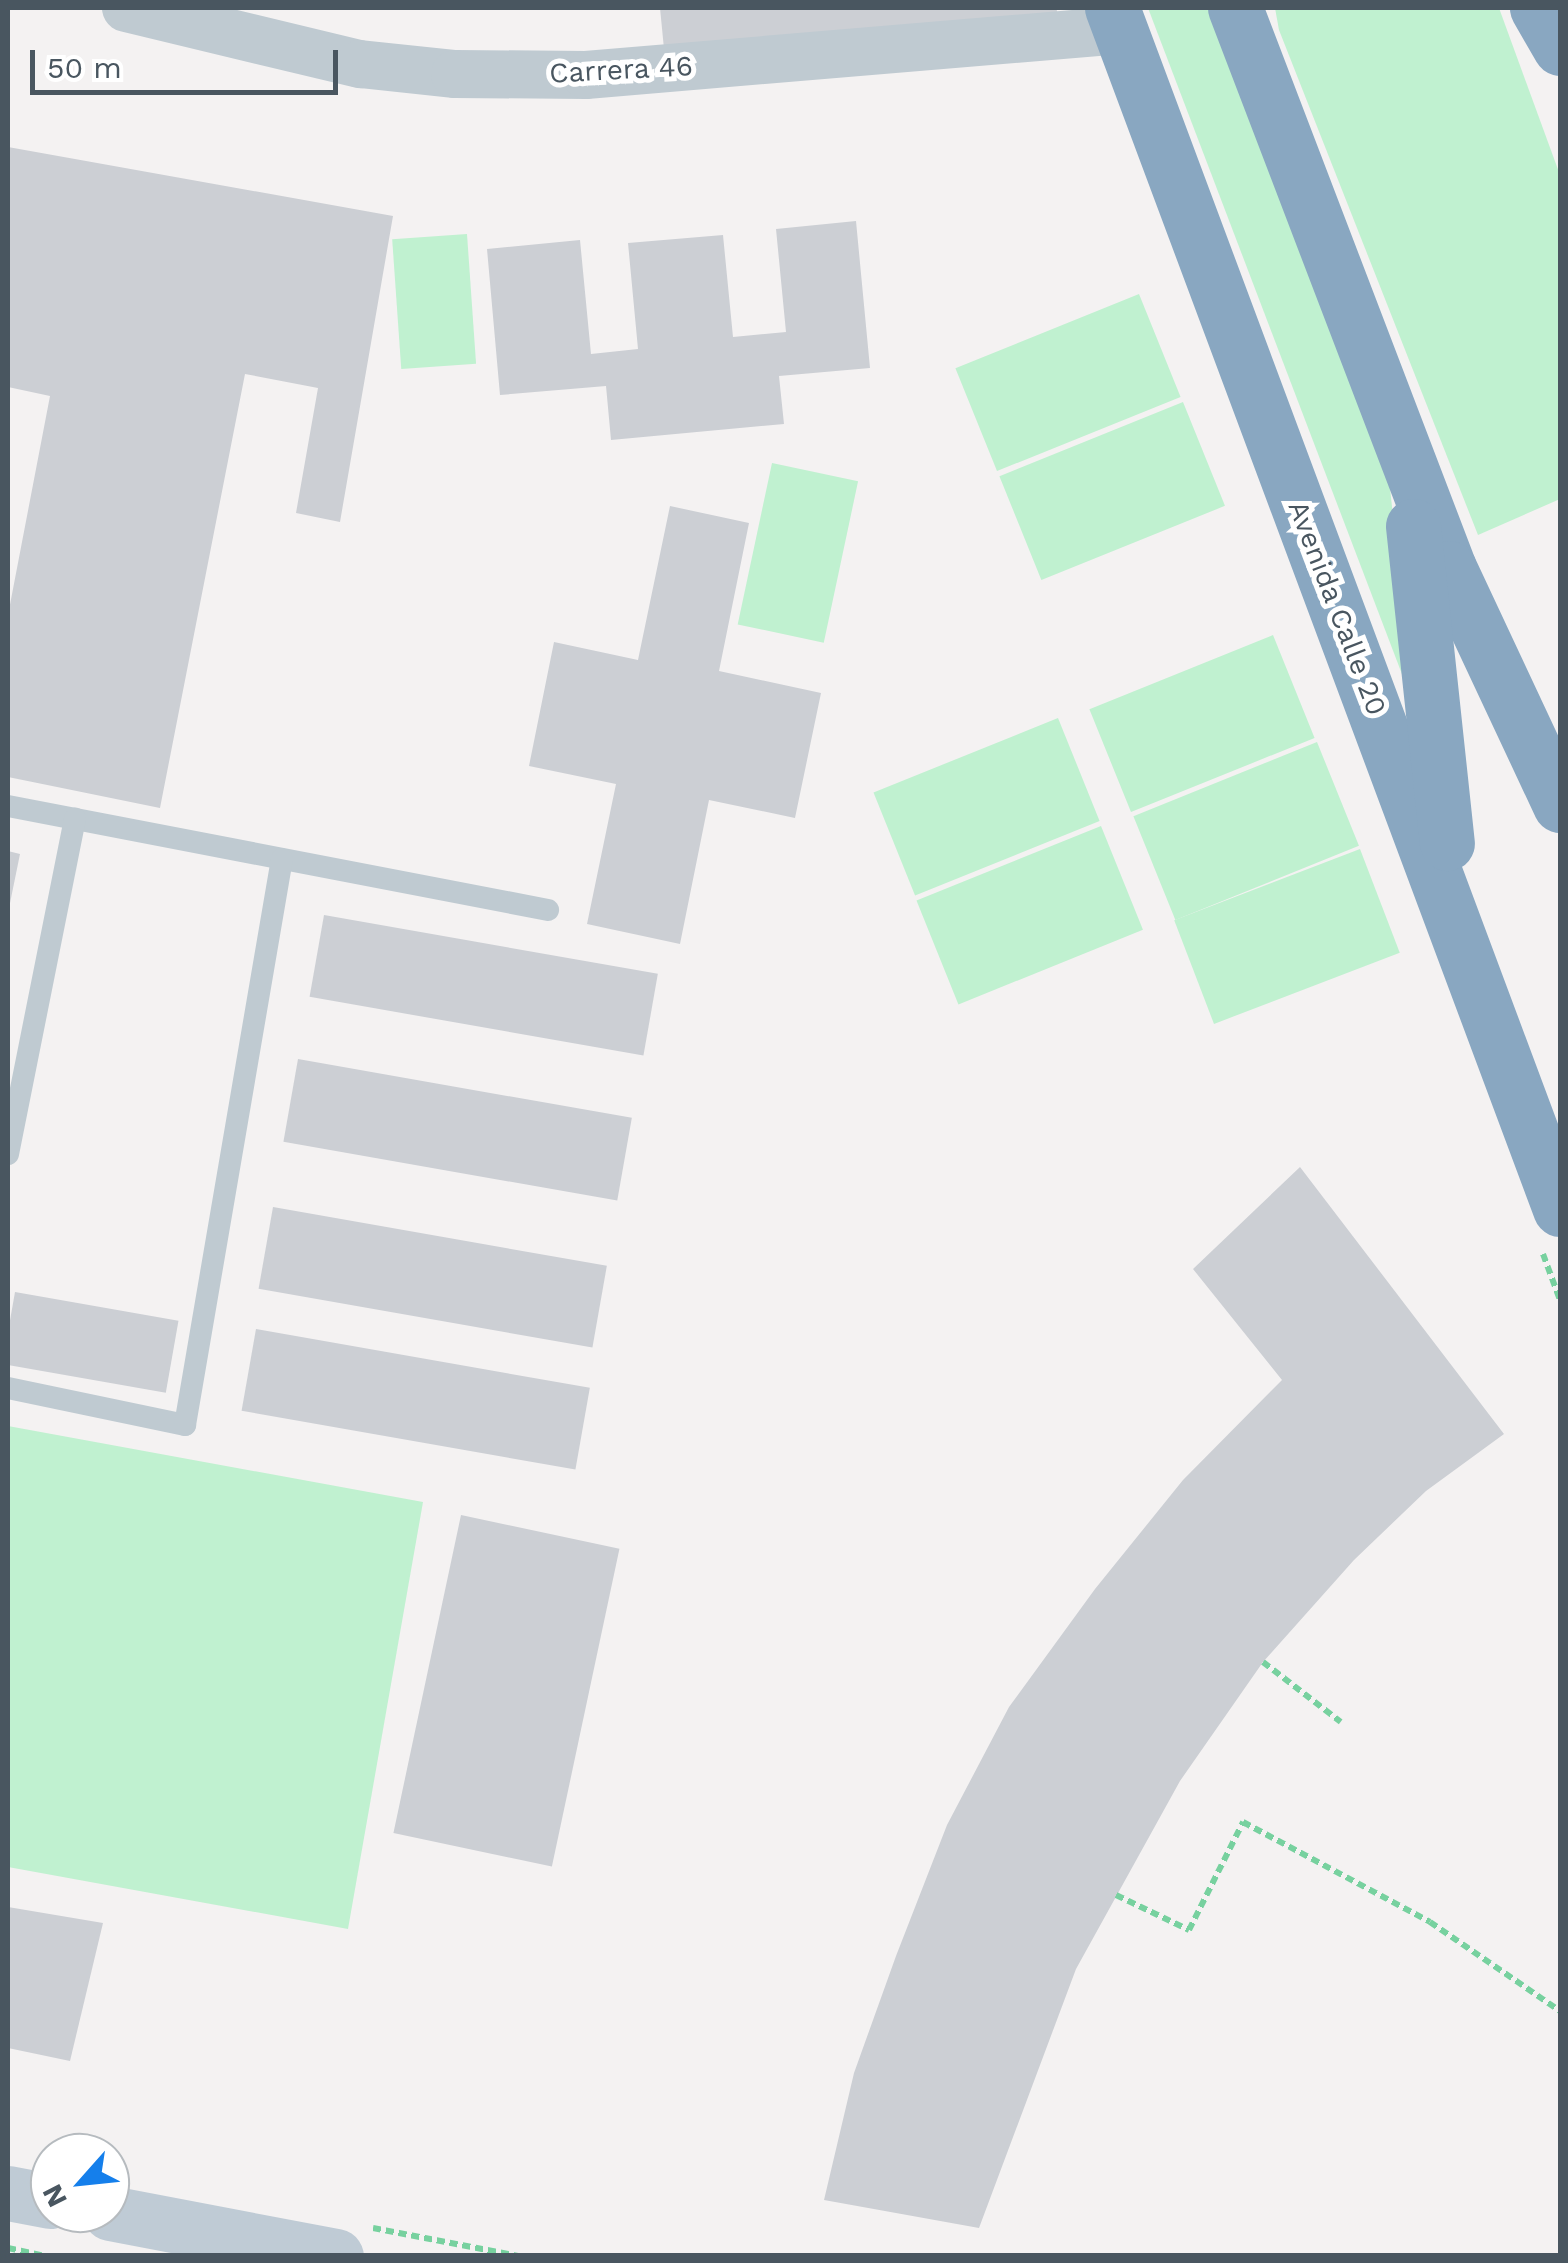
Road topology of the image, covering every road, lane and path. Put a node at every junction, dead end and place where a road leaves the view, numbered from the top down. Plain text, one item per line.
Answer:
1 (126, 8) edge
2 (1537, 8) edge
3 (1549, 8) edge
4 (1239, 13) edge
5 (1117, 19) edge
6 (1560, 37) edge
7 (1560, 48) edge
8 (1405, 448) junction
9 (1560, 805) edge
10 (8, 806) edge
11 (75, 819) junction
12 (282, 859) junction
13 (548, 910) dead end
14 (1455, 923) junction
15 (8, 1154) edge
16 (1560, 1209) edge
17 (8, 1388) edge
18 (1262, 1662) dead end
19 (1341, 1722) dead end
20 (1116, 1894) dead end
21 (1560, 2012) edge
22 (130, 2217) edge
23 (450, 2242) dead end
24 (8, 2248) edge
25 (46, 2256) edge
26 (336, 2256) edge
27 (519, 2256) edge

1 - 5 street, Carrera 46
2 - 7 highway
3 - 6 highway
4 - 8 highway
5 - 14 highway, Avenida Calle 20
8 - 9 highway
8 - 14 highway
10 - 11 lane
11 - 12 lane
11 - 15 lane
12 - 13 lane
12 - 17 lane
14 - 16 highway, Avenida Calle 20
18 - 19 path
20 - 21 path
22 - 26 main road
23 - 27 path
24 - 25 path

